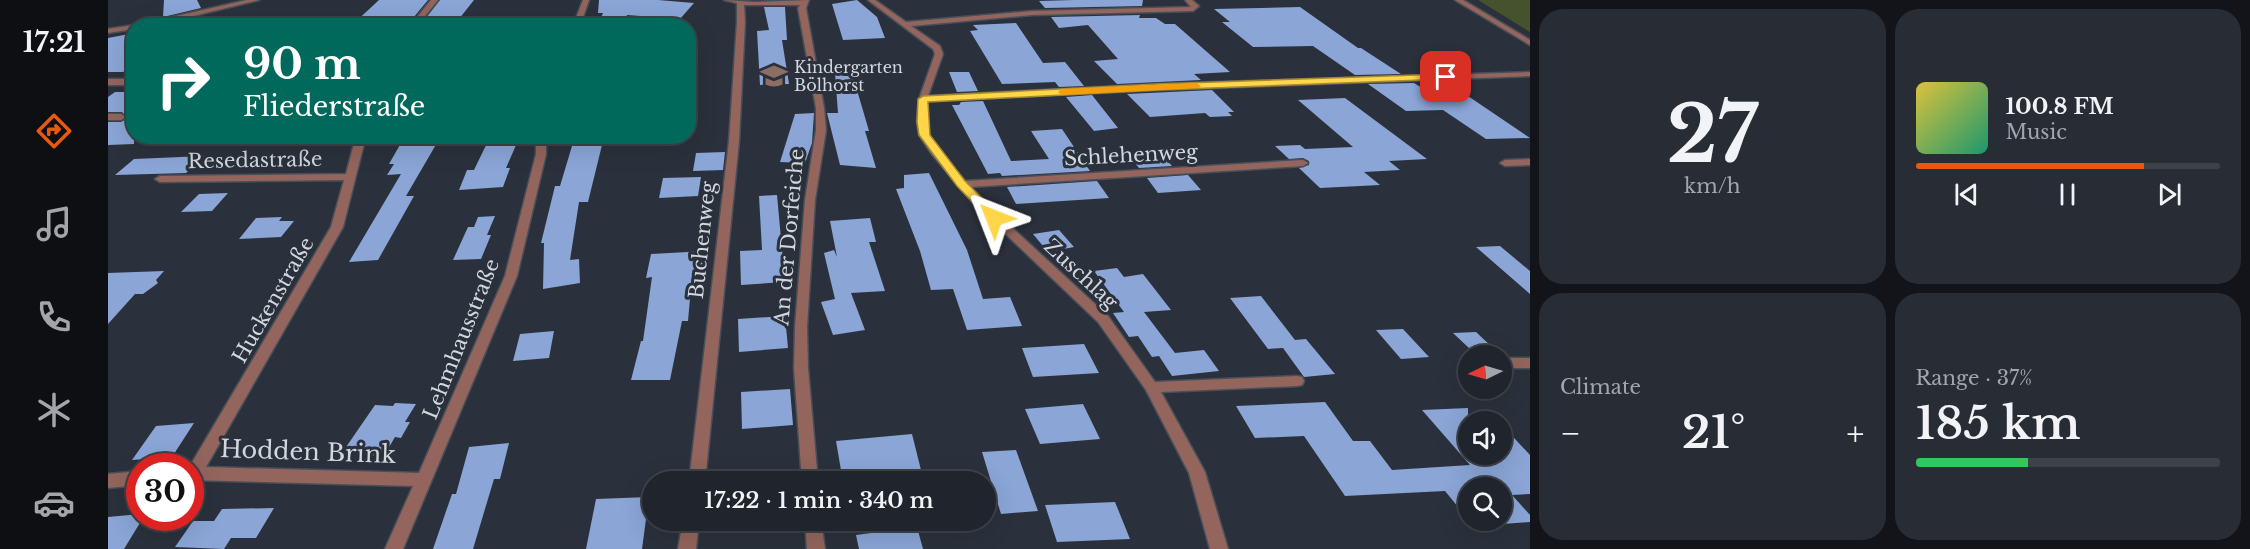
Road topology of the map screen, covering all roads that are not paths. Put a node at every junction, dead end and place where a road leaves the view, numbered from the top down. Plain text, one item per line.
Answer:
1 (256, 0) edge
2 (435, 0) edge
3 (586, 0) edge
4 (727, 0) edge
5 (871, 0) edge
6 (1188, 0) edge
7 (1458, 0) edge
8 (804, 2) edge
9 (740, 3) junction
10 (176, 18) edge
11 (420, 18) edge
12 (579, 18) edge
13 (905, 24) junction
14 (126, 28) edge
15 (108, 31) edge
16 (1530, 43) edge
17 (1530, 74) edge
18 (126, 81) edge
19 (108, 82) edge
20 (923, 99) junction
21 (108, 117) edge
22 (121, 117) dead end
23 (359, 144) edge
24 (541, 144) edge
25 (1530, 162) edge
26 (1302, 163) dead end
27 (1505, 163) dead end
28 (350, 177) junction
29 (160, 179) dead end
30 (961, 184) junction
31 (1512, 363) edge
32 (1530, 363) edge
33 (1297, 381) dead end
34 (1151, 387) junction
35 (204, 453) edge
36 (698, 471) edge
37 (809, 471) edge
38 (204, 472) edge
39 (126, 479) edge
40 (424, 480) junction
41 (108, 481) edge
42 (689, 531) edge
43 (814, 531) edge
44 (394, 549) edge
45 (687, 549) edge
46 (816, 549) edge
47 (1220, 549) edge

1 - 10 street
2 - 11 street
3 - 12 street
4 - 9 street
5 - 13 street, Zuschlag
6 - 13 street
7 - 16 street
8 - 9 street
8 - 37 street, An der Dorfeiche
9 - 36 street, Buchenweg
13 - 20 street, Zuschlag
14 - 15 street
17 - 20 street
18 - 19 street
20 - 30 street, Zuschlag
21 - 22 street
23 - 28 street, Huckenstraße
24 - 40 street, Lehmhausstraße
25 - 27 street
26 - 30 street, Schlehenweg
28 - 29 street, Resedastraße
28 - 35 street, Huckenstraße
30 - 34 street, Zuschlag
31 - 32 street
33 - 34 street
34 - 47 street, Zuschlag
38 - 40 street, Hodden Brink
39 - 41 street
40 - 44 street, Lehmhausstraße
42 - 45 street
43 - 46 street

